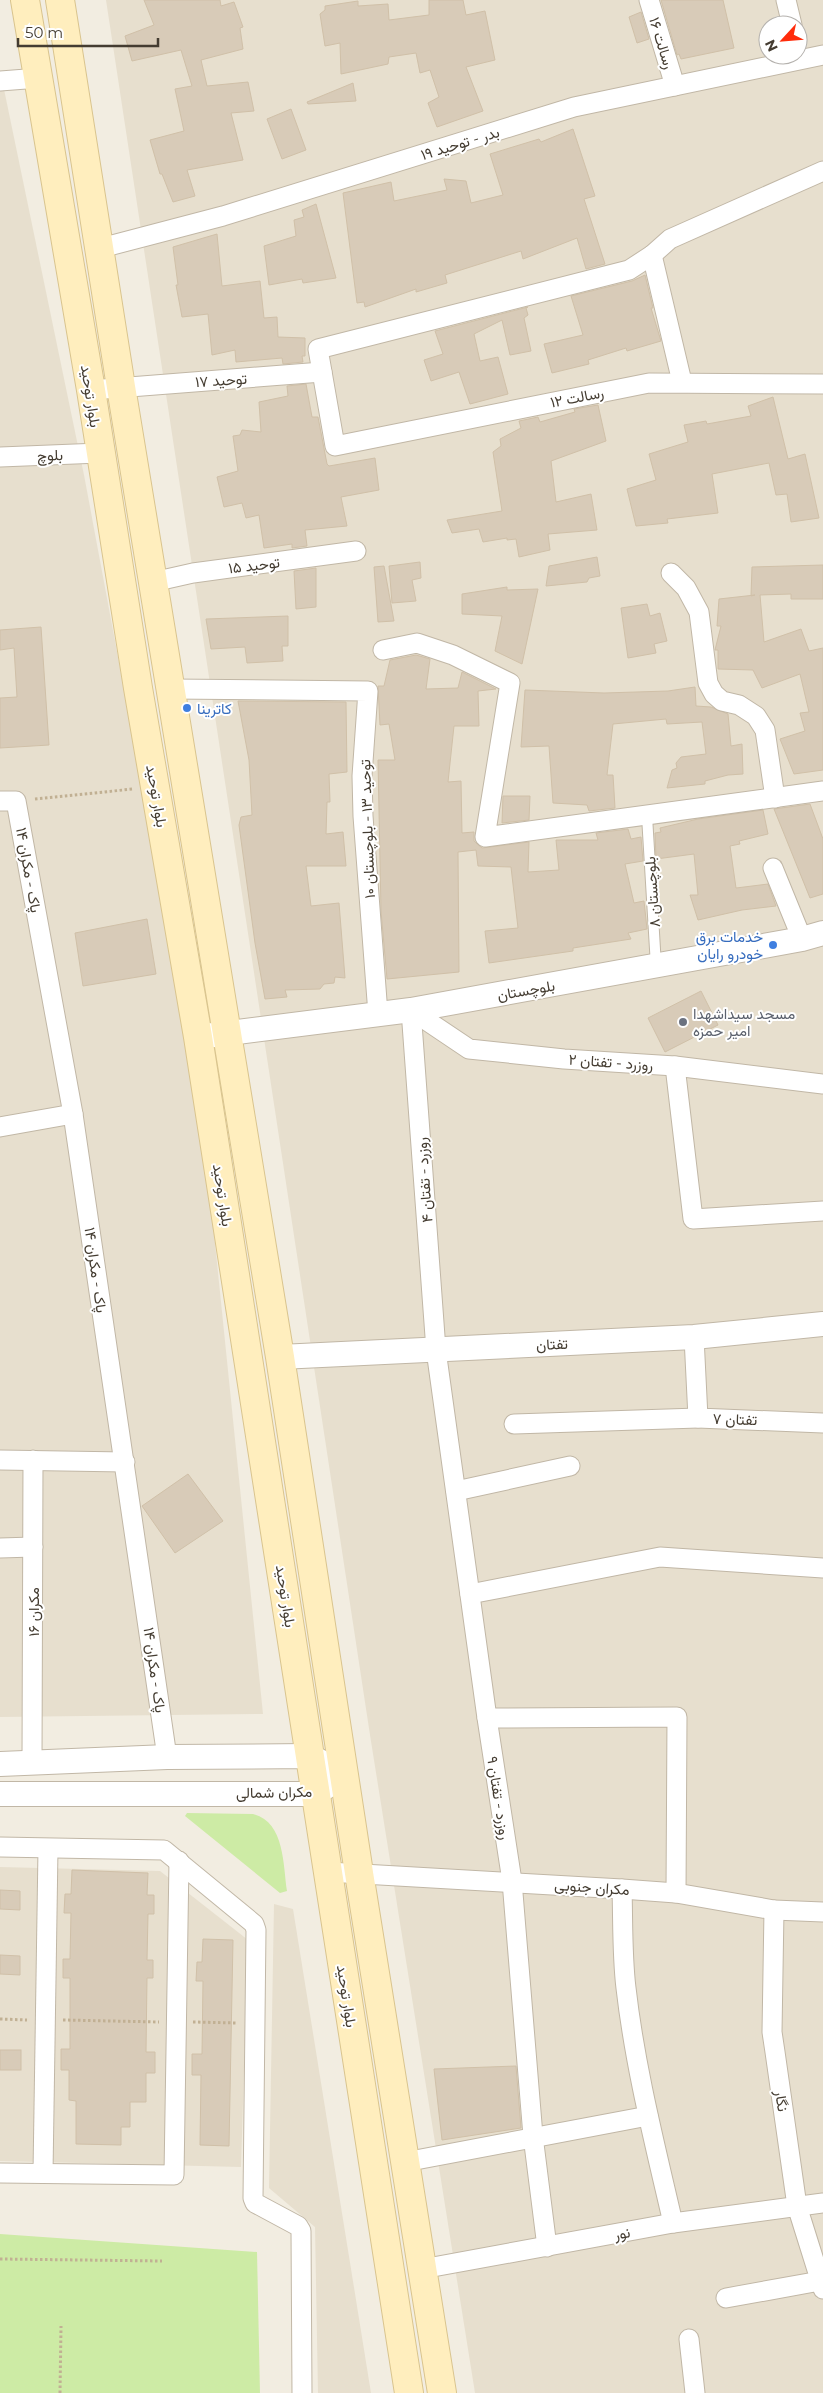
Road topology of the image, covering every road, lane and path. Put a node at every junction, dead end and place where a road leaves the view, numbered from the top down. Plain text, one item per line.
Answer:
1 (25, 0) edge
2 (60, 0) edge
3 (649, 0) edge
4 (786, 0) edge
5 (790, 15) edge
6 (823, 55) edge
7 (808, 56) edge
8 (765, 65) edge
9 (39, 78) junction
10 (0, 81) edge
11 (675, 86) junction
12 (823, 171) edge
13 (100, 248) junction
14 (652, 255) junction
15 (322, 372) junction
16 (682, 382) junction
17 (823, 386) edge
18 (120, 387) junction
19 (91, 390) junction
20 (100, 453) junction
21 (0, 457) edge
22 (356, 551) dead end
23 (671, 573) dead end
24 (153, 582) junction
25 (383, 650) dead end
26 (170, 688) junction
27 (155, 786) junction
28 (823, 791) edge
29 (775, 798) junction
30 (8, 801) edge
31 (647, 816) junction
32 (773, 868) dead end
33 (812, 936) edge
34 (656, 967) junction
35 (411, 1010) junction
36 (378, 1014) junction
37 (227, 1033) junction
38 (198, 1037) junction
39 (675, 1066) junction
40 (823, 1084) edge
41 (73, 1114) junction
42 (0, 1127) edge
43 (823, 1211) edge
44 (823, 1324) edge
45 (694, 1337) junction
46 (436, 1350) junction
47 (280, 1357) junction
48 (698, 1418) junction
49 (823, 1423) edge
50 (514, 1424) dead end
51 (0, 1460) edge
52 (33, 1460) junction
53 (125, 1462) junction
54 (570, 1466) dead end
55 (456, 1491) junction
56 (33, 1547) junction
57 (0, 1548) edge
58 (823, 1568) edge
59 (470, 1594) junction
60 (486, 1718) junction
61 (310, 1756) junction
62 (167, 1757) junction
63 (32, 1763) junction
64 (0, 1764) edge
65 (344, 1774) junction
66 (0, 1794) edge
67 (166, 1794) junction
68 (316, 1794) junction
69 (0, 1847) edge
70 (48, 1849) junction
71 (179, 1861) junction
72 (328, 1872) junction
73 (359, 1873) junction
74 (512, 1881) junction
75 (622, 1889) junction
76 (676, 1893) junction
77 (774, 1910) junction
78 (823, 1912) edge
79 (0, 2019) edge
80 (45, 2020) junction
81 (176, 2022) junction
82 (255, 2023) junction
83 (648, 2116) junction
84 (533, 2136) junction
85 (405, 2162) junction
86 (0, 2173) edge
87 (44, 2173) junction
88 (823, 2203) edge
89 (798, 2206) junction
90 (673, 2223) junction
91 (547, 2247) junction
92 (0, 2260) edge
93 (162, 2261) dead end
94 (422, 2269) junction
95 (822, 2283) edge
96 (726, 2298) dead end
97 (61, 2326) dead end
98 (690, 2339) dead end
99 (60, 2393) edge
100 (302, 2393) edge
101 (409, 2393) edge
102 (442, 2393) edge
103 (695, 2393) edge

1 - 9 main road, بلوار توحید
2 - 13 main road, بلوار توحید
3 - 11 street, رسالت ۱۶
4 - 5 street
6 - 7 street, بدر - توحید ۱۹
8 - 11 street, بدر - توحید ۱۹
9 - 10 street
9 - 19 main road, بلوار توحید
11 - 13 street, بدر - توحید ۱۹
12 - 14 street
13 - 18 main road, بلوار توحید
14 - 15 street
14 - 16 street
15 - 16 street, رسالت ۱۲
15 - 18 street, توحید ۱۷
16 - 17 street, رسالت ۱۲
18 - 19 street, توحید ۱۷
18 - 24 main road, بلوار توحید
19 - 20 main road, بلوار توحید
20 - 21 street, بلوچ
20 - 27 main road, بلوار توحید
22 - 24 street, توحید ۱۵
23 - 29 street
24 - 26 main road, بلوار توحید
25 - 31 street
26 - 36 street, توحید ۱۳ - بلوچستان ۱۰
26 - 37 main road, بلوار توحید
27 - 30 path
27 - 38 main road, بلوار توحید
28 - 29 street
29 - 31 street
30 - 41 street, پاک - مکران ۱۴
31 - 34 lane, بلوچستان ۸
32 - 33 street
33 - 34 street, بلوچستان
34 - 35 street, بلوچستان
35 - 36 street, بلوچستان
35 - 39 street, روزرد - تفتان ۲
35 - 46 street, روزرد - تفتان ۴
36 - 37 street, بلوچستان
37 - 38 street, بلوچستان
37 - 47 main road, بلوار توحید
38 - 61 main road, بلوار توحید
39 - 40 street, روزرد - تفتان ۲
39 - 43 street
41 - 42 street
41 - 53 street, پاک - مکران ۱۴
44 - 45 street, تفتان
45 - 46 street, تفتان
45 - 48 street, تفتان ۷
46 - 47 street, تفتان
46 - 55 street, روزرد - تفتان ۹
47 - 65 main road, بلوار توحید
48 - 49 street, تفتان ۷
48 - 50 street
51 - 52 street
52 - 53 street
52 - 56 street, مکران ۱۶
53 - 62 street, پاک - مکران ۱۴
54 - 55 street
55 - 59 street, روزرد - تفتان ۹
56 - 57 street
56 - 63 street, مکران ۱۶
58 - 59 street
59 - 60 street, روزرد - تفتان ۹
60 - 74 street, روزرد - تفتان ۹
60 - 76 street
61 - 62 street, مکران شمالی
61 - 65 street, مکران شمالی
61 - 68 main road, بلوار توحید
62 - 63 street, مکران شمالی
62 - 67 street
63 - 64 street, مکران شمالی
65 - 68 street, مکران شمالی
65 - 73 main road, بلوار توحید
66 - 67 street, مکران شمالی
67 - 68 street, مکران شمالی
68 - 72 main road, بلوار توحید
69 - 70 street
70 - 71 street
70 - 80 street
71 - 81 street
71 - 82 street
72 - 73 street, مکران جنوبی
72 - 101 main road, بلوار توحید
73 - 74 street, مکران جنوبی
73 - 85 main road, بلوار توحید
74 - 75 street, مکران جنوبی
74 - 84 street, روزرد - تفتان ۹
75 - 76 street, مکران جنوبی
75 - 83 street
76 - 77 street, مکران جنوبی
77 - 78 street, مکران جنوبی
77 - 89 street, نگار
79 - 80 path
80 - 81 path
80 - 87 street
81 - 82 path
81 - 87 street
82 - 100 street
83 - 84 street
83 - 90 street
84 - 85 street
84 - 91 street, روزرد - تفتان ۹
85 - 94 main road, بلوار توحید
86 - 87 street
88 - 89 street, نور
89 - 90 street, نور
89 - 95 street, نگار
90 - 91 street, نور
91 - 94 street, نور
92 - 93 path
94 - 102 main road, بلوار توحید
95 - 96 street
97 - 99 path
98 - 103 street

